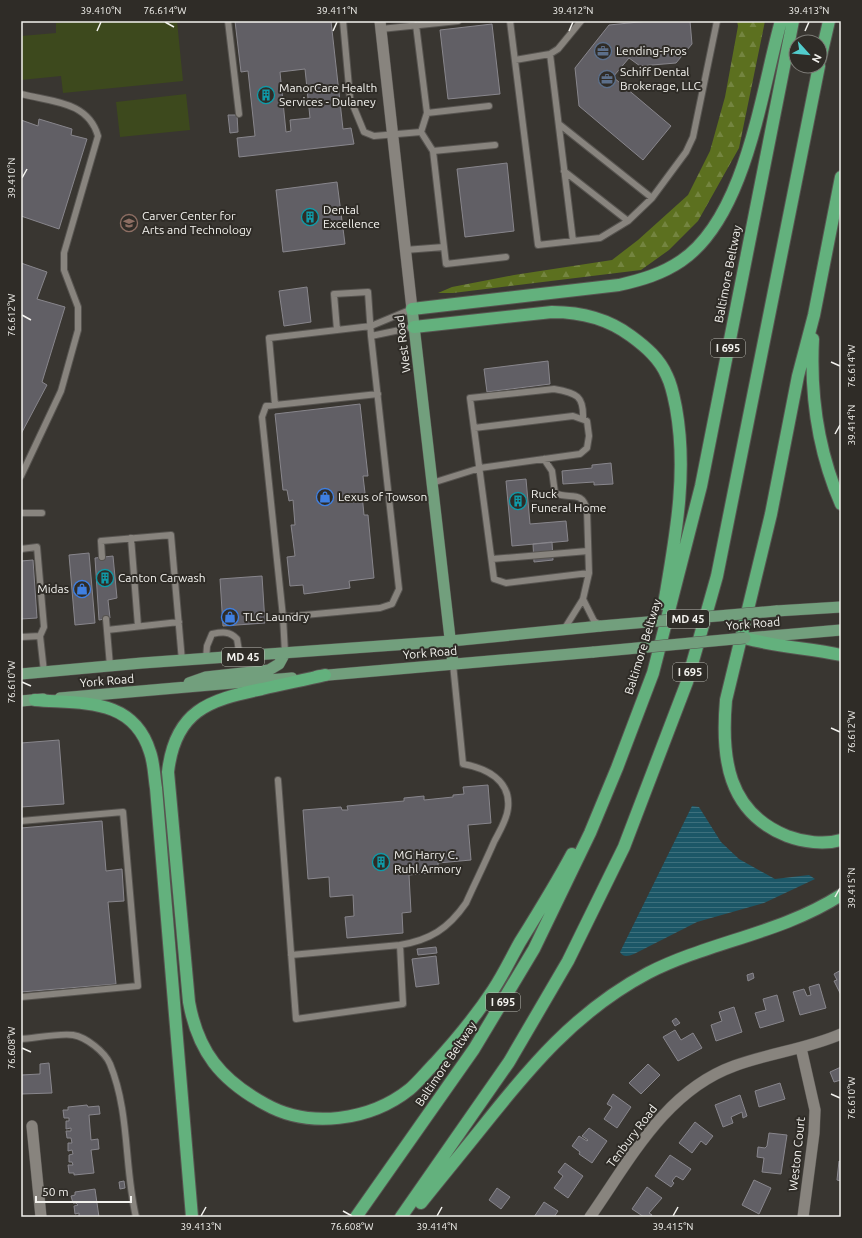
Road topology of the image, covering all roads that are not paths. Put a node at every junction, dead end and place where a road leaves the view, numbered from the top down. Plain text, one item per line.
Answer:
1 (228, 21) edge
2 (343, 21) edge
3 (458, 21) edge
4 (510, 21) edge
5 (581, 21) edge
6 (717, 21) edge
7 (781, 21) edge
8 (792, 21) edge
9 (829, 21) edge
10 (381, 25) edge
11 (416, 25) junction
12 (826, 34) edge
13 (550, 54) junction
14 (515, 60) junction
15 (817, 74) edge
16 (21, 94) edge
17 (489, 106) dead end
18 (428, 113) junction
19 (239, 114) dead end
20 (559, 124) junction
21 (422, 132) junction
22 (392, 134) junction
23 (495, 145) dead end
24 (433, 151) junction
25 (564, 172) junction
26 (841, 177) edge
27 (652, 198) junction
28 (628, 221) junction
29 (573, 241) junction
30 (444, 247) junction
31 (405, 250) junction
32 (506, 257) dead end
33 (412, 309) junction
34 (814, 315) junction
35 (371, 326) junction
36 (414, 327) junction
37 (337, 330) junction
38 (371, 336) junction
39 (378, 394) junction
40 (275, 405) junction
41 (583, 419) junction
42 (474, 428) junction
43 (544, 459) junction
44 (480, 468) junction
45 (21, 476) edge
46 (432, 482) junction
47 (841, 504) edge
48 (21, 513) edge
49 (42, 513) dead end
50 (131, 538) junction
51 (21, 549) edge
52 (588, 551) junction
53 (102, 558) dead end
54 (492, 560) junction
55 (589, 573) junction
56 (583, 599) junction
57 (841, 606) edge
58 (283, 617) junction
59 (106, 618) dead end
60 (179, 622) junction
61 (138, 626) junction
62 (601, 626) junction
63 (106, 630) junction
64 (841, 630) edge
65 (562, 632) junction
66 (40, 636) junction
67 (21, 637) edge
68 (745, 638) joint
69 (767, 640) junction
70 (451, 641) junction
71 (285, 653) junction
72 (841, 655) edge
73 (240, 657) junction
74 (206, 659) junction
75 (182, 661) junction
76 (453, 664) junction
77 (110, 666) junction
78 (44, 672) junction
79 (653, 673) junction
80 (21, 674) edge
81 (325, 675) junction
82 (177, 688) junction
83 (35, 700) junction
84 (21, 701) edge
85 (618, 768) junction
86 (278, 780) dead end
87 (21, 821) edge
88 (841, 840) edge
89 (841, 895) edge
90 (400, 945) junction
91 (291, 955) junction
92 (21, 997) edge
93 (841, 1034) edge
94 (21, 1039) edge
95 (801, 1048) junction
96 (32, 1126) dead end
97 (41, 1217) edge
98 (136, 1217) edge
99 (192, 1217) edge
100 (356, 1217) edge
101 (401, 1217) edge
102 (409, 1217) edge
103 (590, 1217) edge
104 (803, 1217) edge

1 - 19 lane
2 - 22 lane
3 - 11 lane
4 - 14 lane
5 - 13 lane
6 - 27 lane
7 - 33 highway
8 - 79 highway, Baltimore Beltway / I 695
9 - 12 highway
10 - 11 lane
10 - 22 street, West Road
11 - 18 lane
13 - 14 lane
13 - 20 lane
14 - 29 lane
15 - 101 highway, I 695
16 - 45 lane
17 - 18 lane
18 - 21 lane
20 - 25 lane
20 - 27 lane
21 - 22 lane
21 - 24 lane
22 - 31 street, West Road
23 - 24 lane
24 - 30 lane
25 - 28 lane
25 - 29 lane
26 - 34 highway
27 - 28 lane
28 - 29 lane
30 - 31 lane
30 - 32 lane
31 - 33 street, West Road
33 - 35 lane
33 - 36 main road, West Road
34 - 47 highway
34 - 88 highway
35 - 37 lane
35 - 37 lane
35 - 38 lane
36 - 38 lane
36 - 46 main road, West Road
36 - 79 highway
37 - 40 lane
38 - 39 lane
39 - 40 lane
39 - 58 lane
40 - 58 lane
41 - 42 lane
41 - 42 lane
41 - 43 lane
42 - 44 lane
43 - 44 lane
43 - 52 lane
44 - 46 lane
44 - 54 lane
46 - 70 main road, West Road
48 - 49 lane
50 - 53 lane
50 - 60 lane
50 - 61 lane
51 - 66 lane
52 - 54 lane
52 - 55 lane
54 - 55 lane
55 - 56 lane
56 - 62 lane
56 - 65 lane
57 - 62 main road, York Road / MD 45, bridge
58 - 71 lane
59 - 63 lane
60 - 61 lane
60 - 75 lane
61 - 63 lane
62 - 65 main road, York Road / MD 45
63 - 77 lane
64 - 69 main road, York Road
65 - 70 main road, York Road / MD 45
66 - 67 lane
66 - 78 lane
68 - 69 highway
68 - 76 main road, York Road / MD 45, bridge
69 - 72 highway
70 - 71 main road, York Road / MD 45
70 - 76 main road, West Road
71 - 73 main road, York Road / MD 45
71 - 82 main road
73 - 74 main road, York Road / MD 45
73 - 74 lane
74 - 75 main road, York Road / MD 45
75 - 77 main road, York Road / MD 45
76 - 81 main road, York Road / MD 45
76 - 90 lane
77 - 78 main road, York Road / MD 45
78 - 80 main road, York Road / MD 45
79 - 85 highway, Baltimore Beltway / I 695
81 - 82 main road, York Road / MD 45
81 - 85 highway
82 - 83 main road, York Road / MD 45
83 - 84 main road, York Road / MD 45
83 - 99 highway
85 - 100 highway, Baltimore Beltway / I 695
86 - 91 lane
87 - 92 lane
89 - 102 highway
90 - 91 lane
90 - 91 lane
93 - 95 street, Tenbury Road
94 - 98 lane
95 - 103 street, Tenbury Road
95 - 104 street, Weston Court
96 - 97 street

